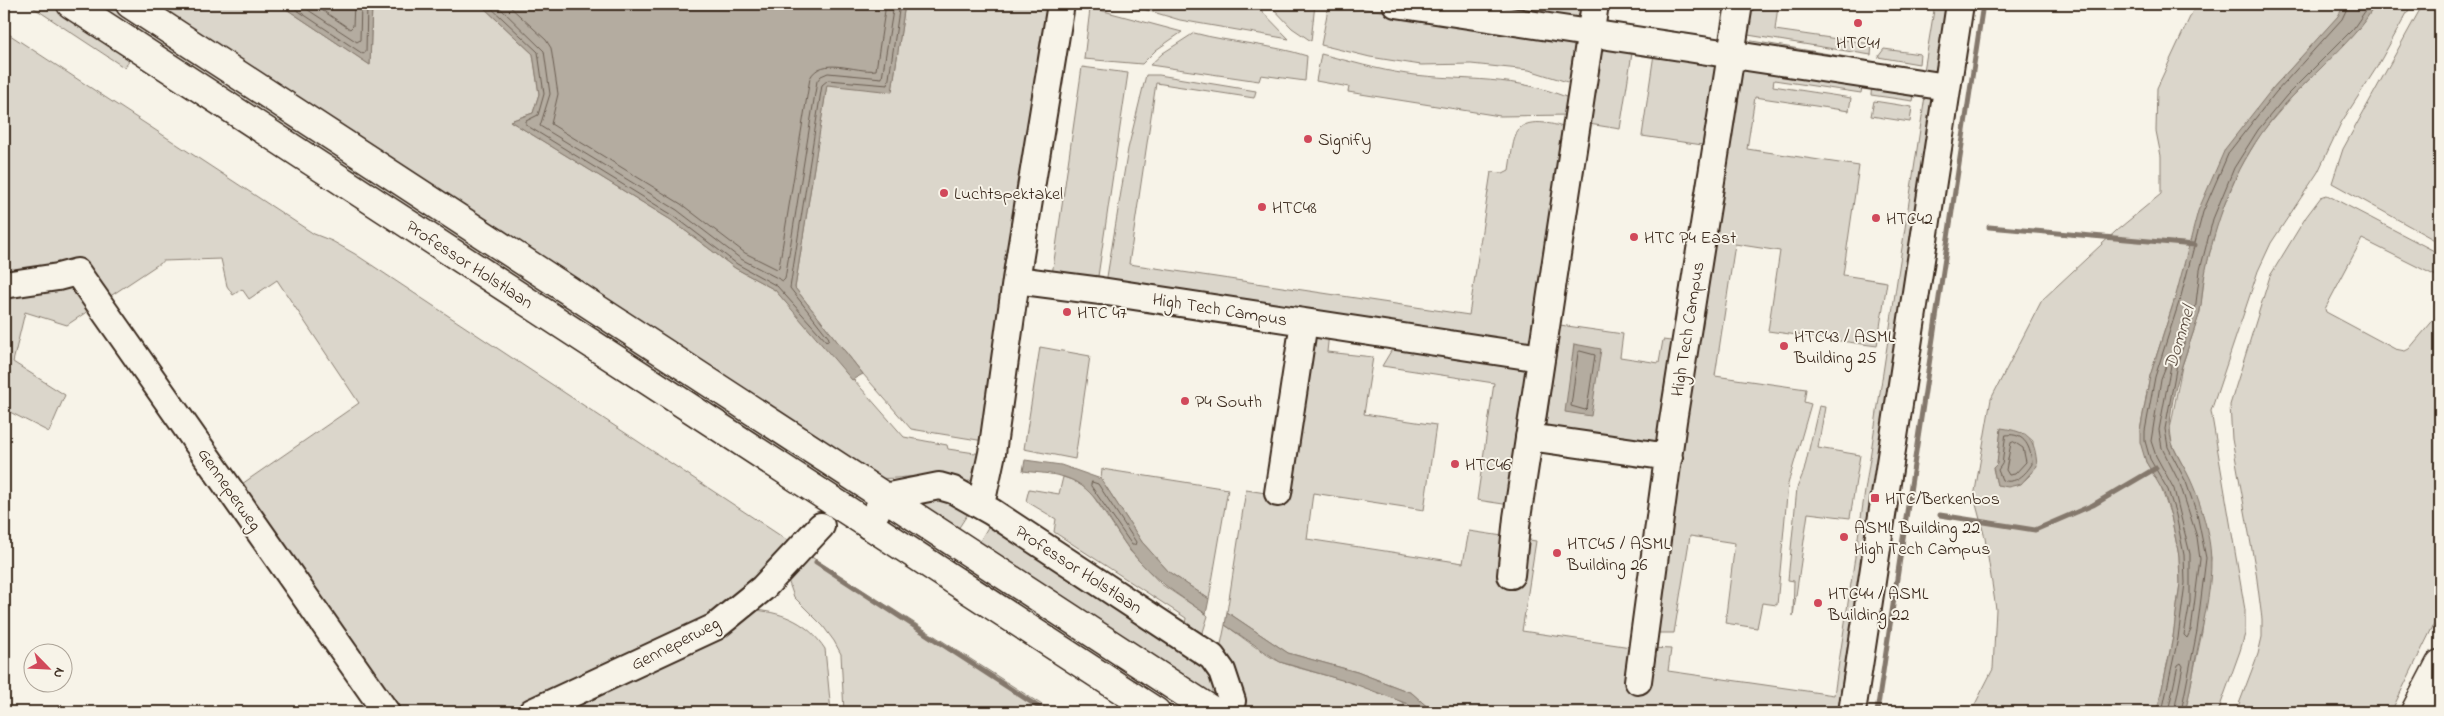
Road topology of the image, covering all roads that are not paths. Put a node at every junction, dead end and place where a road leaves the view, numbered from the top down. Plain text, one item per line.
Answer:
1 (71, 4) edge
2 (130, 4) edge
3 (1060, 4) edge
4 (1396, 4) edge
5 (1595, 4) edge
6 (1739, 4) edge
7 (1960, 4) edge
8 (1590, 34) junction
9 (1731, 54) junction
10 (1947, 87) junction
11 (1016, 280) junction
12 (4, 285) edge
13 (1304, 322) junction
14 (1541, 358) junction
15 (1529, 437) junction
16 (1669, 457) junction
17 (1278, 493) dead end
18 (884, 497) junction
19 (981, 505) junction
20 (821, 526) dead end
21 (869, 526) junction
22 (1511, 575) dead end
23 (2440, 664) edge
24 (1638, 681) dead end
25 (2421, 705) edge
26 (386, 712) edge
27 (532, 712) edge
28 (1156, 712) edge
29 (1214, 712) edge
30 (1226, 712) edge
31 (1852, 712) edge

1 - 21 main road, Professor Holstlaan
2 - 18 main road, Professor Holstlaan
3 - 11 street
4 - 8 street
5 - 8 street
6 - 9 street, High Tech Campus
7 - 10 street
8 - 9 street
8 - 14 street
9 - 10 street
9 - 16 street, High Tech Campus
10 - 31 street
11 - 13 street, High Tech Campus
11 - 19 street
12 - 26 street, Genneperweg
13 - 14 street, High Tech Campus
13 - 17 street, High Tech Campus
14 - 15 street
15 - 16 street
15 - 22 street
16 - 24 street, High Tech Campus
18 - 19 street, Professor Holstlaan
18 - 21 street
18 - 29 main road, Professor Holstlaan
19 - 30 street, Professor Holstlaan
20 - 27 street, Genneperweg
21 - 28 main road, Professor Holstlaan
23 - 25 main road

